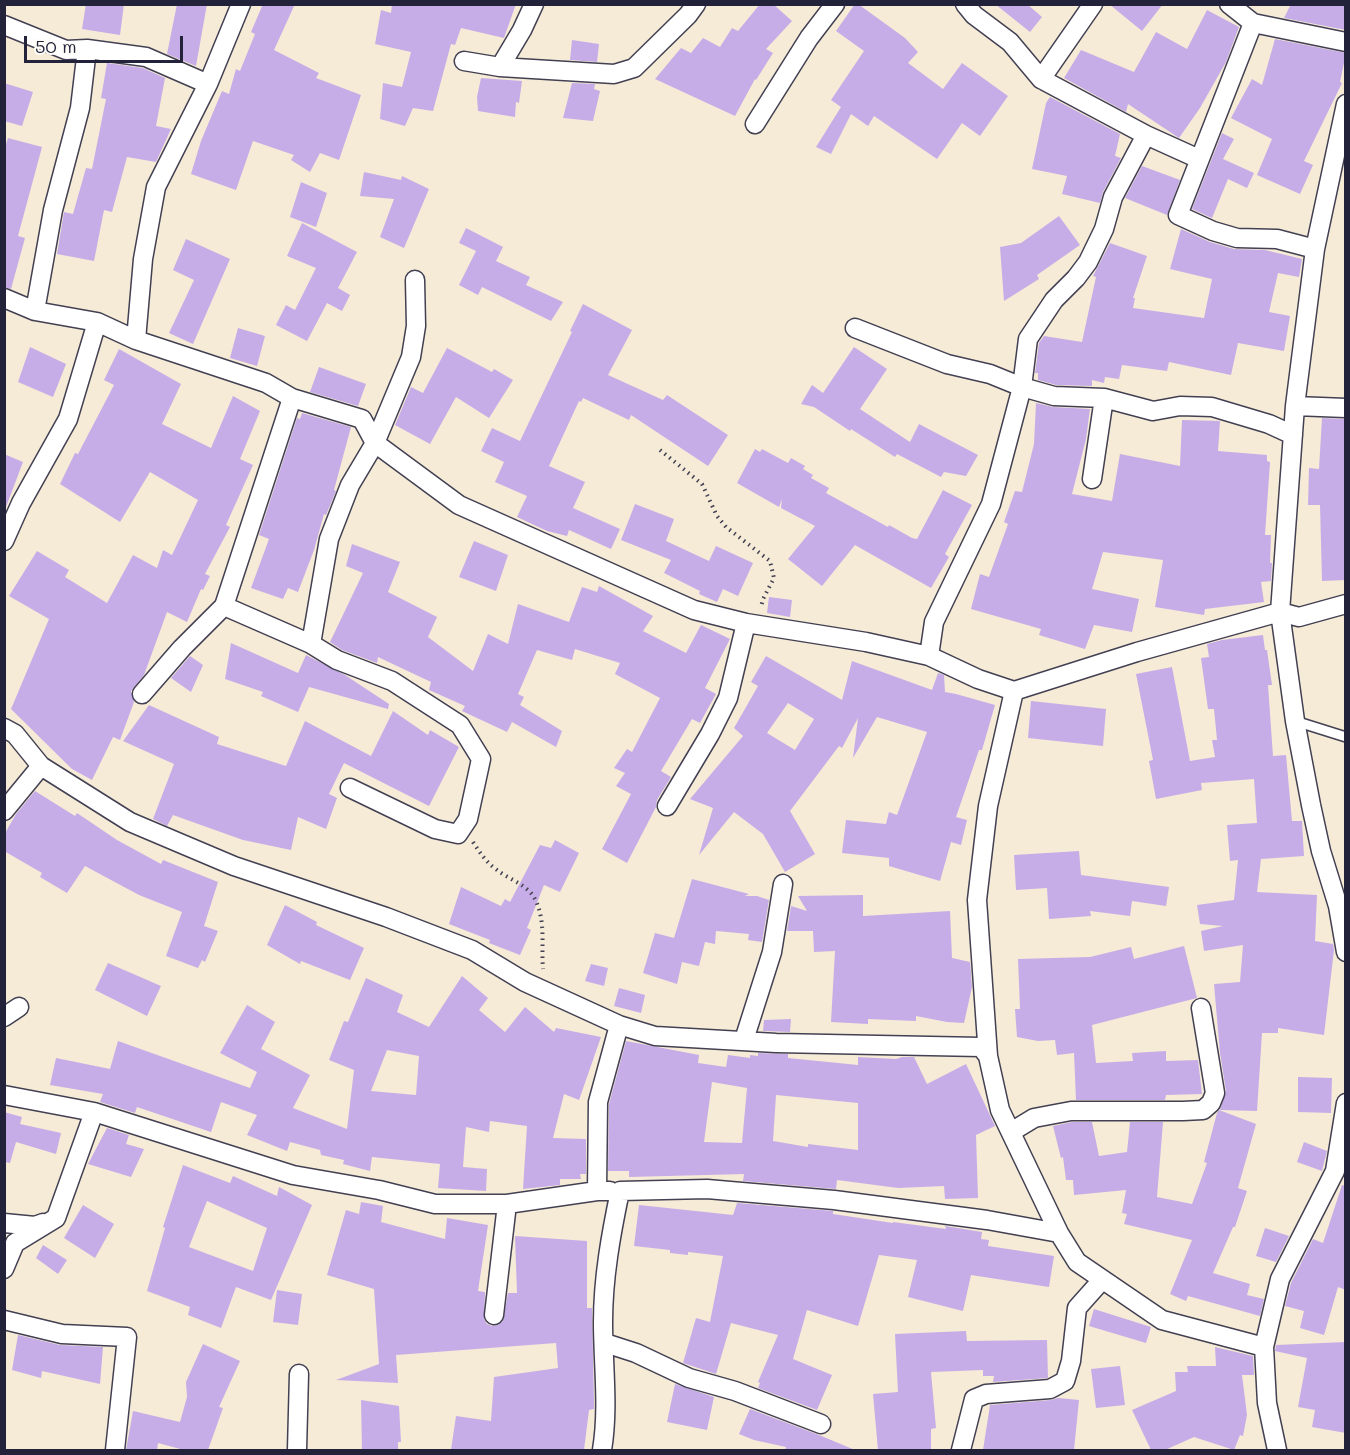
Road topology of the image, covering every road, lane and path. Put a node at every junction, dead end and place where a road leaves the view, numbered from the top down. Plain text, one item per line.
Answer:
1 (241, 4) edge
2 (534, 4) edge
3 (696, 4) edge
4 (835, 4) edge
5 (966, 4) edge
6 (1093, 4) edge
7 (1229, 4) edge
8 (1253, 23) junction
9 (4, 25) edge
10 (1346, 42) edge
11 (87, 49) junction
12 (464, 61) dead end
13 (500, 67) junction
14 (1041, 79) junction
15 (208, 84) junction
16 (1346, 104) edge
17 (755, 124) dead end
18 (1146, 135) junction
19 (1199, 159) junction
20 (1315, 249) junction
21 (415, 280) dead end
22 (4, 298) edge
23 (35, 310) junction
24 (97, 322) junction
25 (855, 328) dead end
26 (136, 340) junction
27 (1022, 387) junction
28 (292, 398) junction
29 (1104, 398) junction
30 (1295, 406) junction
31 (1346, 408) edge
32 (1293, 435) junction
33 (375, 443) junction
34 (660, 450) dead end
35 (1092, 479) dead end
36 (4, 541) edge
37 (1346, 604) edge
38 (224, 606) junction
39 (1280, 612) junction
40 (751, 624) junction
41 (311, 644) junction
42 (929, 656) junction
43 (1014, 691) junction
44 (142, 694) dead end
45 (1295, 721) junction
46 (4, 728) edge
47 (1346, 737) edge
48 (41, 766) junction
49 (350, 788) dead end
50 (667, 806) dead end
51 (4, 811) edge
52 (464, 825) junction
53 (783, 885) dead end
54 (1346, 952) edge
55 (544, 991) junction
56 (1201, 1008) dead end
57 (619, 1026) junction
58 (744, 1040) junction
59 (988, 1056) junction
60 (4, 1095) edge
61 (1346, 1103) edge
62 (94, 1112) junction
63 (1011, 1132) junction
64 (597, 1191) junction
65 (620, 1191) junction
66 (507, 1204) junction
67 (56, 1218) junction
68 (4, 1223) edge
69 (1059, 1233) junction
70 (4, 1269) edge
71 (1102, 1280) junction
72 (494, 1315) dead end
73 (4, 1320) edge
74 (604, 1344) junction
75 (1264, 1347) junction
76 (299, 1374) dead end
77 (821, 1424) dead end
78 (115, 1450) edge
79 (297, 1450) edge
80 (602, 1450) edge
81 (961, 1450) edge
82 (1276, 1450) edge

1 - 15 street
2 - 13 street
3 - 13 street
4 - 17 street
5 - 14 street
6 - 14 street
7 - 8 street
8 - 10 street
8 - 19 street
9 - 11 street
11 - 15 street
11 - 23 street
12 - 13 street
14 - 18 street
15 - 26 street
16 - 20 street
18 - 19 street
18 - 27 street
19 - 20 street
20 - 30 street
21 - 33 street
22 - 23 street
23 - 24 street
24 - 26 street
24 - 36 street
25 - 27 street
26 - 28 street
27 - 29 street
27 - 42 street
28 - 33 street
28 - 38 street
29 - 32 street
29 - 35 street
30 - 31 street
30 - 32 street
32 - 39 street
33 - 40 street
33 - 41 street
34 - 40 path
37 - 39 street
38 - 41 street
38 - 44 street
39 - 43 street
39 - 45 street
40 - 42 street
40 - 50 street
41 - 52 street
42 - 43 street
43 - 59 street
45 - 47 lane
45 - 54 street
46 - 48 street
48 - 51 street
48 - 55 street
49 - 52 street
52 - 55 path
53 - 58 street
55 - 57 street
56 - 63 street
57 - 58 street
57 - 64 street
58 - 59 street
59 - 63 street
60 - 62 street
61 - 75 street
62 - 66 street
62 - 67 street
63 - 69 street
64 - 65 street
64 - 66 street
65 - 69 street
65 - 74 street
66 - 72 street
67 - 68 street
67 - 70 street
69 - 71 street
71 - 75 street
71 - 81 street
73 - 78 street
74 - 77 street
74 - 80 street
75 - 82 street
76 - 79 street

